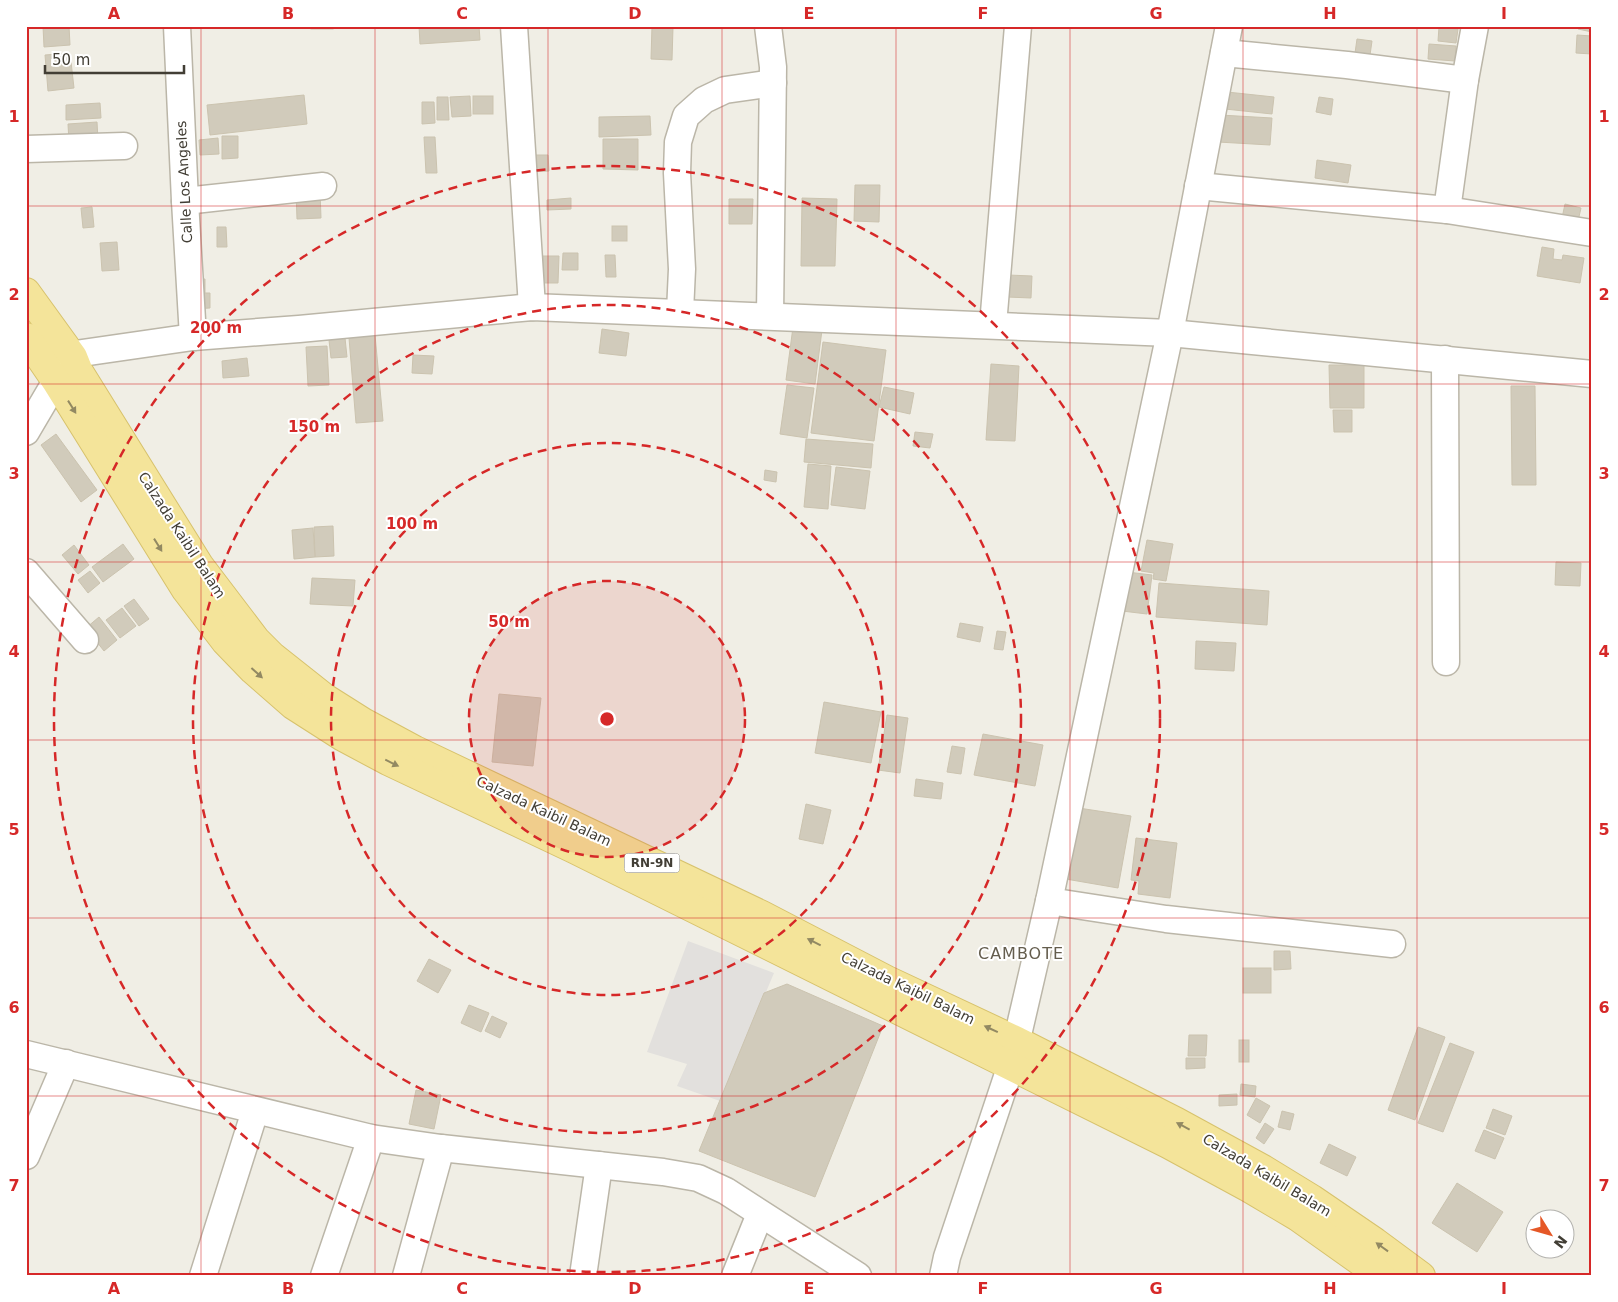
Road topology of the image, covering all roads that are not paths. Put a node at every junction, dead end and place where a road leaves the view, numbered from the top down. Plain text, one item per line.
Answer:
1 (177, 26) edge
2 (514, 26) edge
3 (768, 26) edge
4 (1018, 26) edge
5 (1229, 26) edge
6 (1475, 26) edge
7 (1224, 53) junction
8 (1465, 80) junction
9 (773, 83) junction
10 (124, 146) dead end
11 (26, 149) edge
12 (323, 186) dead end
13 (1198, 186) junction
14 (184, 201) junction
15 (1447, 210) junction
16 (1592, 233) edge
17 (26, 292) edge
18 (532, 306) junction
19 (680, 312) junction
20 (770, 316) junction
21 (993, 325) junction
22 (1170, 333) junction
23 (26, 337) edge
24 (193, 337) junction
25 (73, 358) junction
26 (1445, 359) junction
27 (1592, 374) edge
28 (56, 381) junction
29 (26, 432) edge
30 (26, 572) edge
31 (85, 640) dead end
32 (1446, 662) dead end
33 (1049, 901) junction
34 (1392, 944) dead end
35 (1014, 1053) junction
36 (26, 1054) edge
37 (66, 1063) junction
38 (255, 1111) junction
39 (370, 1138) junction
40 (441, 1148) junction
41 (26, 1156) edge
42 (599, 1165) junction
43 (760, 1214) junction
44 (203, 1276) edge
45 (324, 1276) edge
46 (406, 1276) edge
47 (583, 1276) edge
48 (735, 1276) edge
49 (858, 1276) edge
50 (943, 1276) edge
51 (1381, 1276) edge
52 (1421, 1276) edge

1 - 14 street, Calle Los Angeles
2 - 18 street
3 - 9 street
4 - 21 street
5 - 7 street
6 - 8 street
7 - 8 street
7 - 13 street
8 - 15 street
9 - 19 street
9 - 20 street
10 - 11 street
12 - 14 street
13 - 15 street
13 - 22 street
14 - 24 street, Calle Los Angeles
15 - 16 street
17 - 25 main road, Calzada Kaibil Balam / RN-9N
18 - 19 street
18 - 24 street
19 - 20 street
20 - 21 street
21 - 22 street
22 - 26 street
22 - 33 street
23 - 28 main road, Calzada Kaibil Balam / RN-9N
24 - 25 street
25 - 28 street
35 -> 25 main road, Calzada Kaibil Balam / RN-9N
26 - 27 street
26 - 32 street
28 - 29 street
28 -> 35 main road, Calzada Kaibil Balam / RN-9N
30 - 31 street
33 - 34 street
33 - 35 street
35 - 50 street
35 - 51 main road, Calzada Kaibil Balam / RN-9N
52 -> 35 main road, Calzada Kaibil Balam / RN-9N
36 - 37 street
37 - 38 street
37 - 41 street
38 - 39 street
38 - 44 street
39 - 40 street
39 - 45 street
40 - 42 street
40 - 46 street
42 - 43 street
42 - 47 street
43 - 48 street
43 - 49 street

